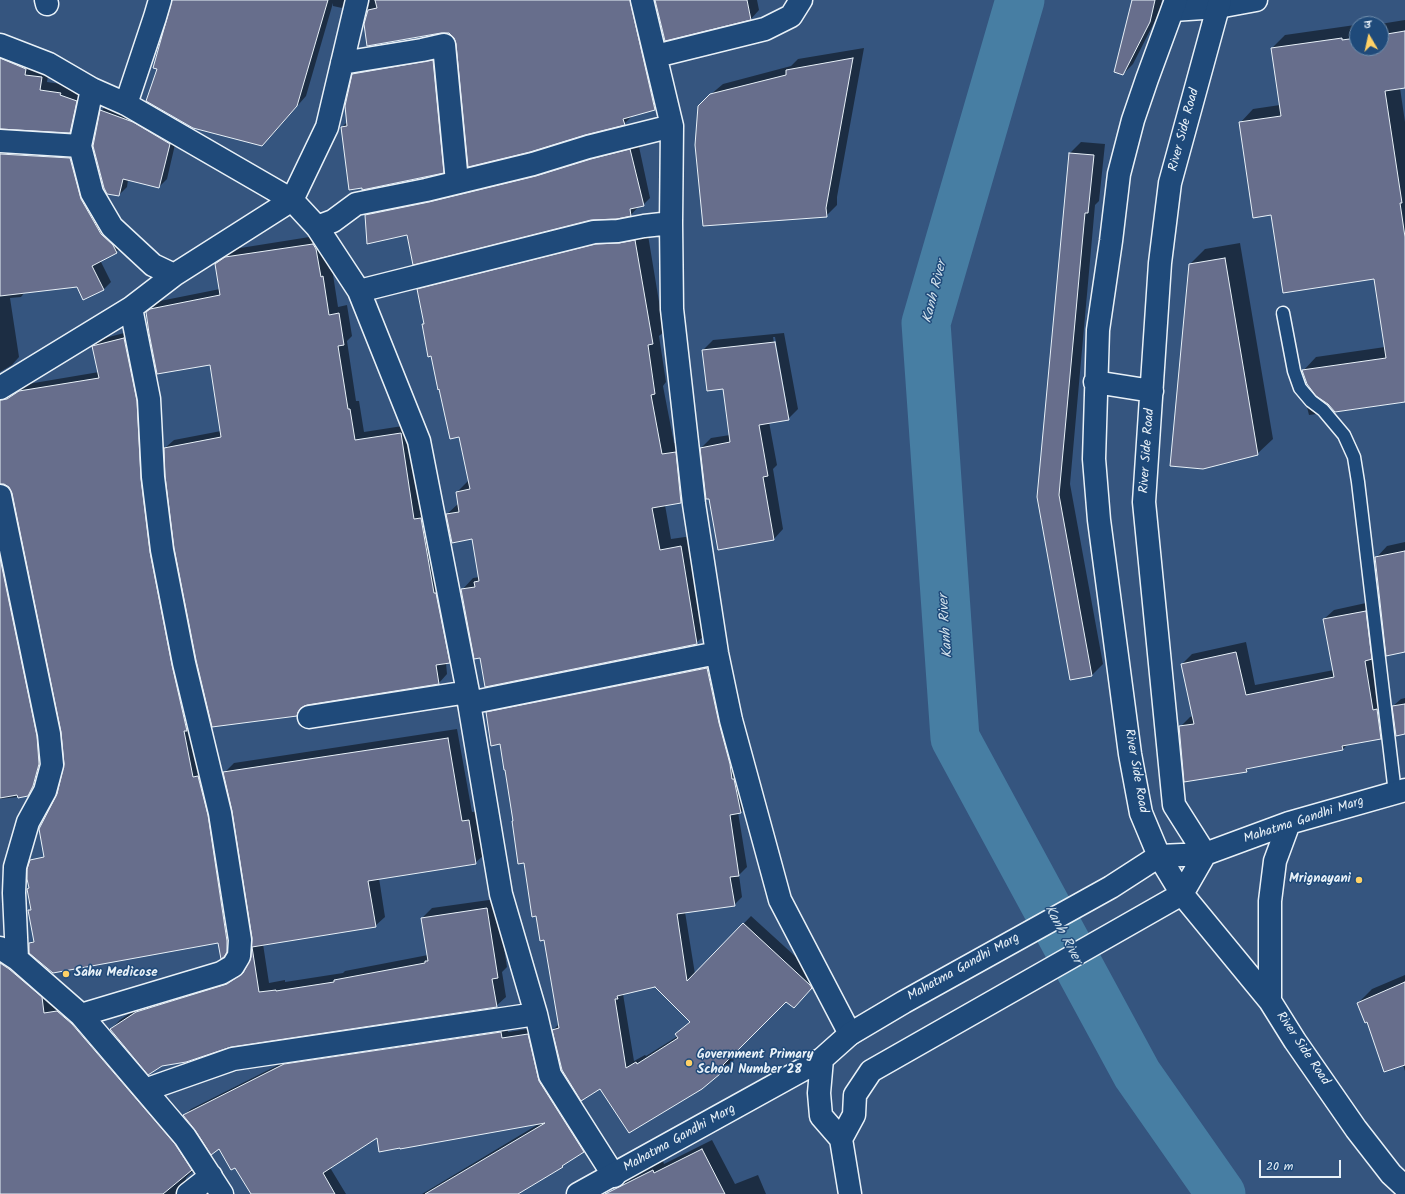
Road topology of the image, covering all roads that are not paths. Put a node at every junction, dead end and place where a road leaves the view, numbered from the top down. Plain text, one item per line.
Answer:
1 (160, 0) edge
2 (357, 0) edge
3 (642, 0) edge
4 (801, 0) edge
5 (1256, 0) edge
6 (1219, 3) edge
7 (1175, 5) edge
8 (0, 45) edge
9 (656, 56) junction
10 (342, 63) junction
11 (92, 89) junction
12 (126, 104) junction
13 (672, 126) junction
14 (0, 141) edge
15 (80, 146) junction
16 (457, 182) junction
17 (292, 200) junction
18 (670, 223) junction
19 (317, 227) junction
20 (174, 275) junction
21 (358, 291) junction
22 (131, 308) junction
23 (1283, 313) dead end
24 (1095, 382) junction
25 (0, 388) edge
26 (1152, 391) junction
27 (0, 496) edge
28 (717, 653) junction
29 (468, 698) junction
30 (309, 717) dead end
31 (1400, 792) edge
32 (1289, 823) junction
33 (1205, 854) junction
34 (1159, 856) junction
35 (1182, 894) junction
36 (8, 953) edge
37 (1270, 1001) junction
38 (536, 1014) junction
39 (81, 1015) junction
40 (850, 1034) junction
41 (822, 1059) junction
42 (145, 1090) junction
43 (841, 1139) junction
44 (211, 1176) junction
45 (614, 1176) junction
46 (1405, 1188) edge
47 (188, 1194) edge
48 (222, 1194) edge
49 (578, 1194) edge
50 (850, 1194) edge

1 - 12 street
2 - 10 street
3 - 9 street
4 - 9 street
5 - 6 street
6 - 7 street
6 - 26 street, River Side Road
7 - 24 street, River Side Road
8 - 11 street
9 - 13 street
10 - 16 street
10 - 17 street
11 - 12 street
11 - 15 street
12 - 17 street
13 - 16 street
13 - 18 street
14 - 15 street
15 - 20 street
16 - 19 street
17 - 19 street
17 - 20 street
18 - 21 street
18 - 28 street
19 - 21 street
20 - 22 street
21 - 29 street
22 - 25 street
22 - 39 street
23 - 31 lane
24 - 26 street
24 - 34 street, River Side Road
26 - 33 street, River Side Road
27 - 36 street
28 - 29 street
28 - 40 street
29 - 30 street
29 - 38 street
31 - 32 street, Mahatma Gandhi Marg
32 - 33 street, Mahatma Gandhi Marg
32 - 37 street
33 - 34 street
33 - 35 street
34 - 35 street, River Side Road
34 - 40 street, Mahatma Gandhi Marg
35 - 37 street, River Side Road
35 - 43 street
36 - 39 street
37 - 46 street, River Side Road
38 - 42 street
38 - 45 street
39 - 42 street
40 - 41 street, Mahatma Gandhi Marg
41 - 43 street
41 - 45 street, Mahatma Gandhi Marg
42 - 44 street
43 - 50 street
44 - 47 street
44 - 48 street
45 - 49 street, Mahatma Gandhi Marg

